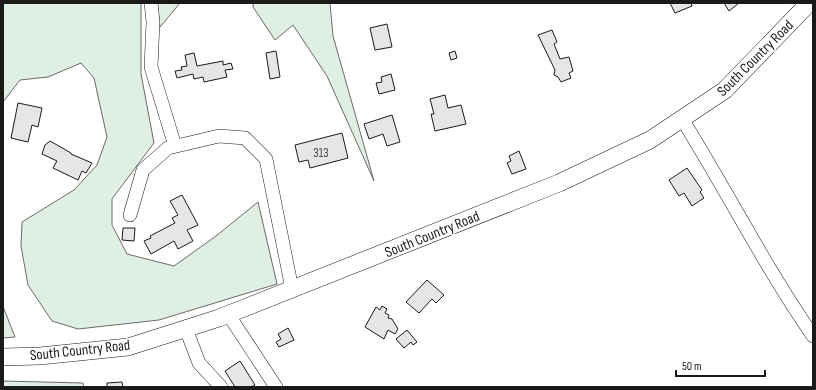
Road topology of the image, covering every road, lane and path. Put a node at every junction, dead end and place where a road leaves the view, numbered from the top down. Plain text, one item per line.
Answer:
1 (151, 3) edge
2 (810, 3) edge
3 (682, 119) junction
4 (175, 146) junction
5 (130, 216) dead end
6 (292, 290) junction
7 (228, 314) junction
8 (186, 329) junction
9 (813, 336) edge
10 (3, 357) edge
11 (221, 387) edge
12 (276, 387) edge

1 - 4 lane
2 - 3 main road, South Country Road
3 - 6 main road, South Country Road
3 - 9 lane
4 - 5 lane
4 - 6 lane
6 - 7 main road, South Country Road
7 - 8 main road, South Country Road
7 - 12 lane
8 - 10 main road, South Country Road
8 - 11 lane

